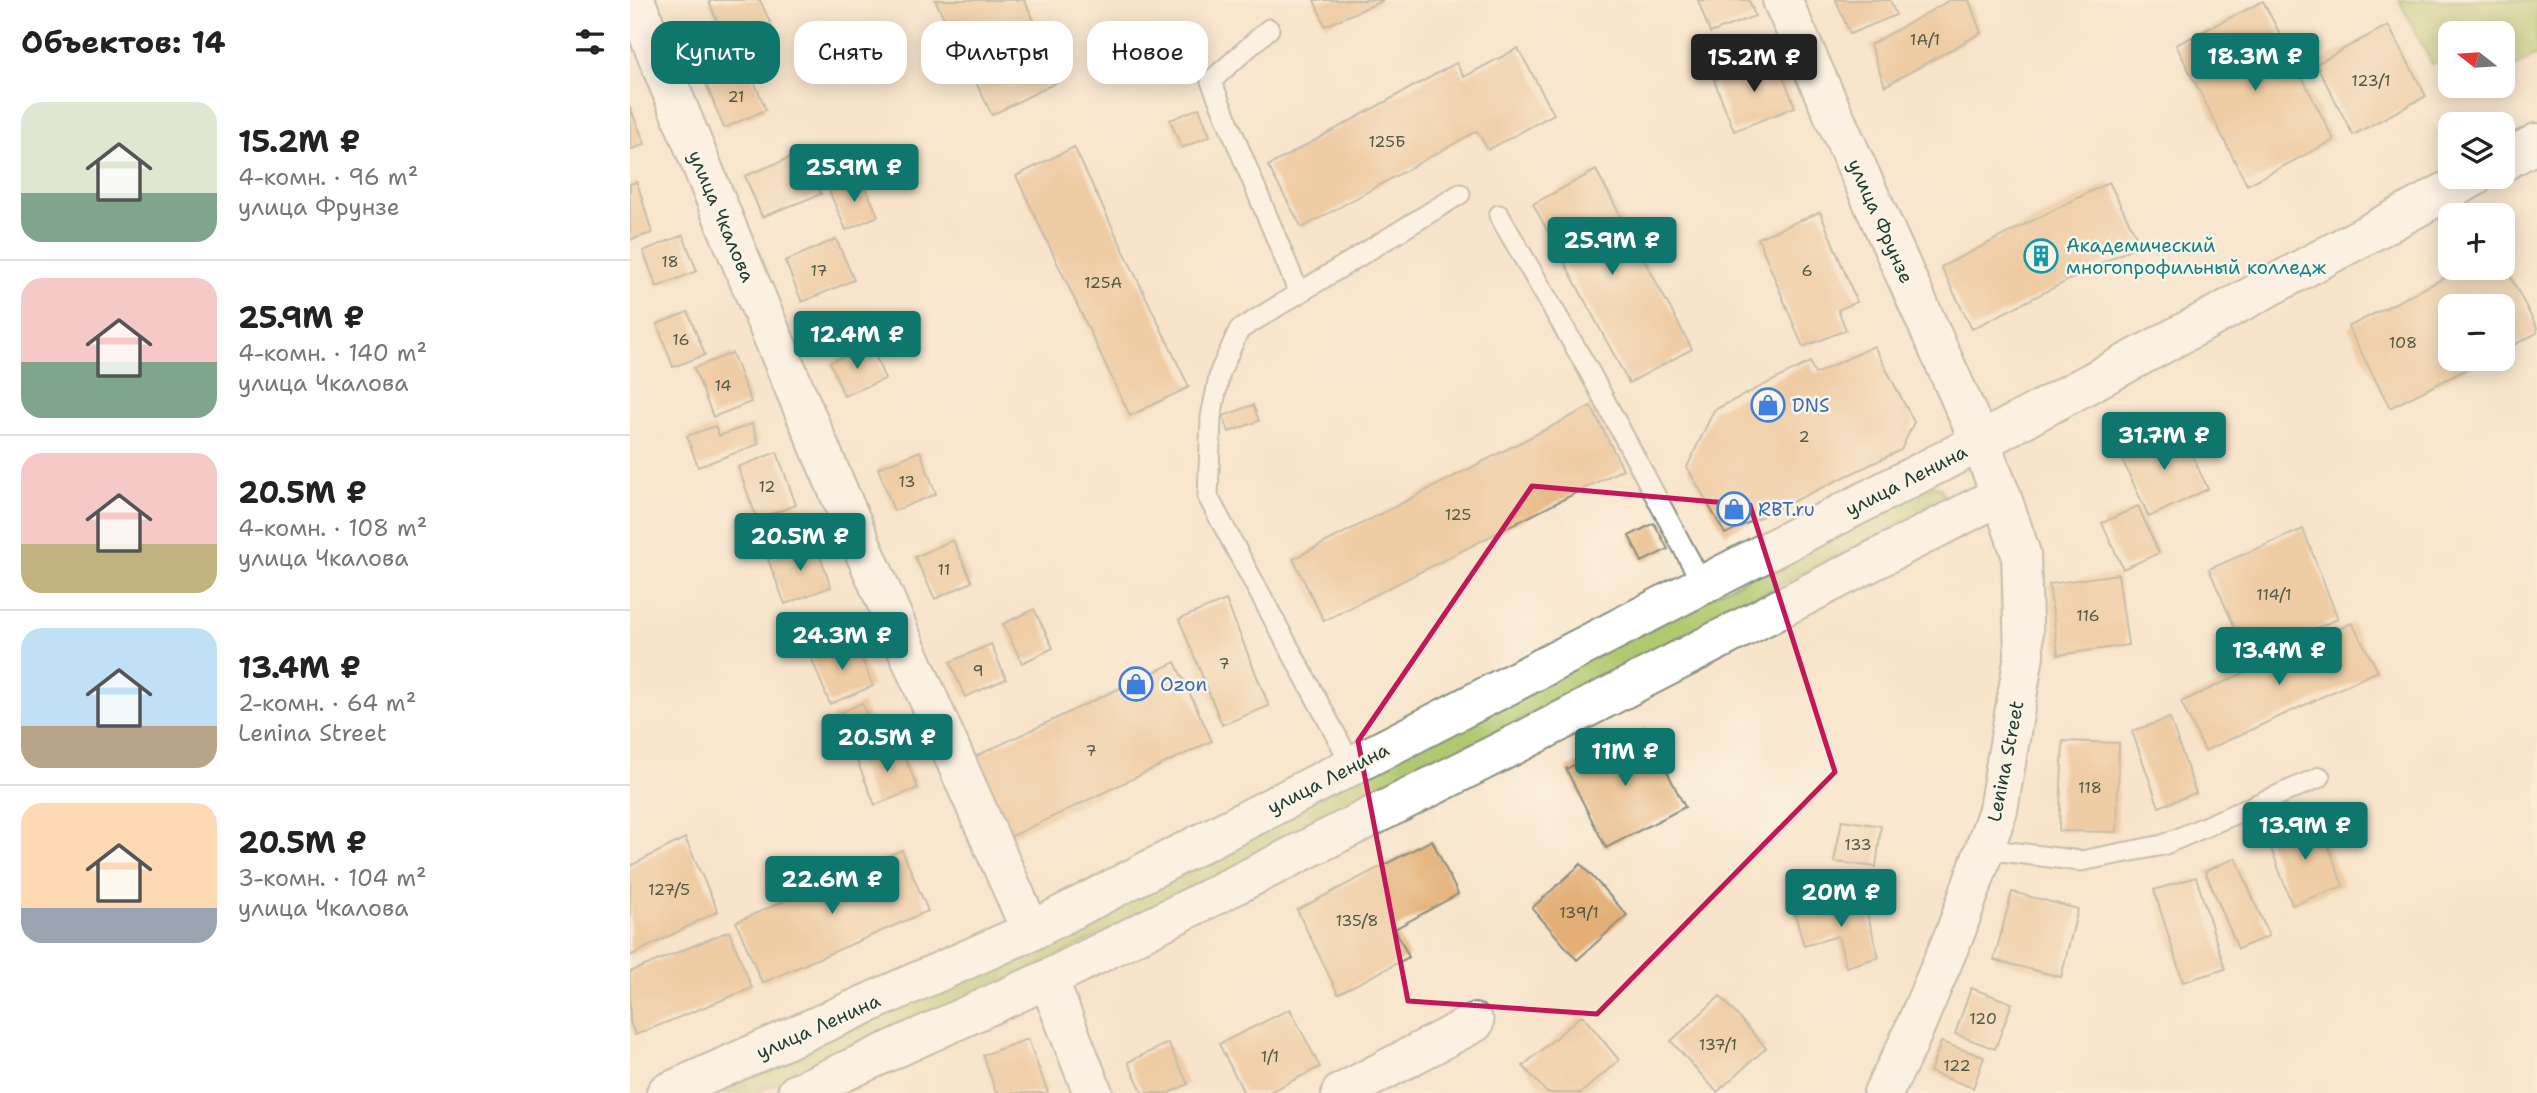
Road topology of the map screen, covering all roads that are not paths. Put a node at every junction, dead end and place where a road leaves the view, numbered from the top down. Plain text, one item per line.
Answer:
1 (635, 0) edge
2 (1782, 0) edge
3 (1269, 29) dead end
4 (2452, 189) edge
5 (1460, 194) dead end
6 (1499, 215) dead end
7 (1299, 293) junction
8 (1980, 442) junction
9 (2001, 495) junction
10 (1703, 584) junction
11 (1352, 765) junction
12 (2320, 777) dead end
13 (1985, 849) junction
14 (1031, 931) junction
15 (1048, 979) junction
16 (1474, 1023) dead end
17 (666, 1093) edge
18 (797, 1093) edge
19 (1093, 1093) edge
20 (1341, 1093) edge
21 (1883, 1093) edge

1 - 14 street, улица Чкалова
2 - 8 street, улица Фрунзе
3 - 7 lane
4 - 8 street
5 - 7 lane
6 - 10 lane
7 - 11 lane
8 - 9 street, улица Фрунзе
8 - 10 street, улица Ленина
9 - 13 street, Lenina Street
9 - 15 street
10 - 11 street, улица Ленина
11 - 14 street, улица Ленина
12 - 13 lane
13 - 21 street, Lenina Street
14 - 17 street, улица Ленина
15 - 18 street
15 - 19 street
16 - 20 street

